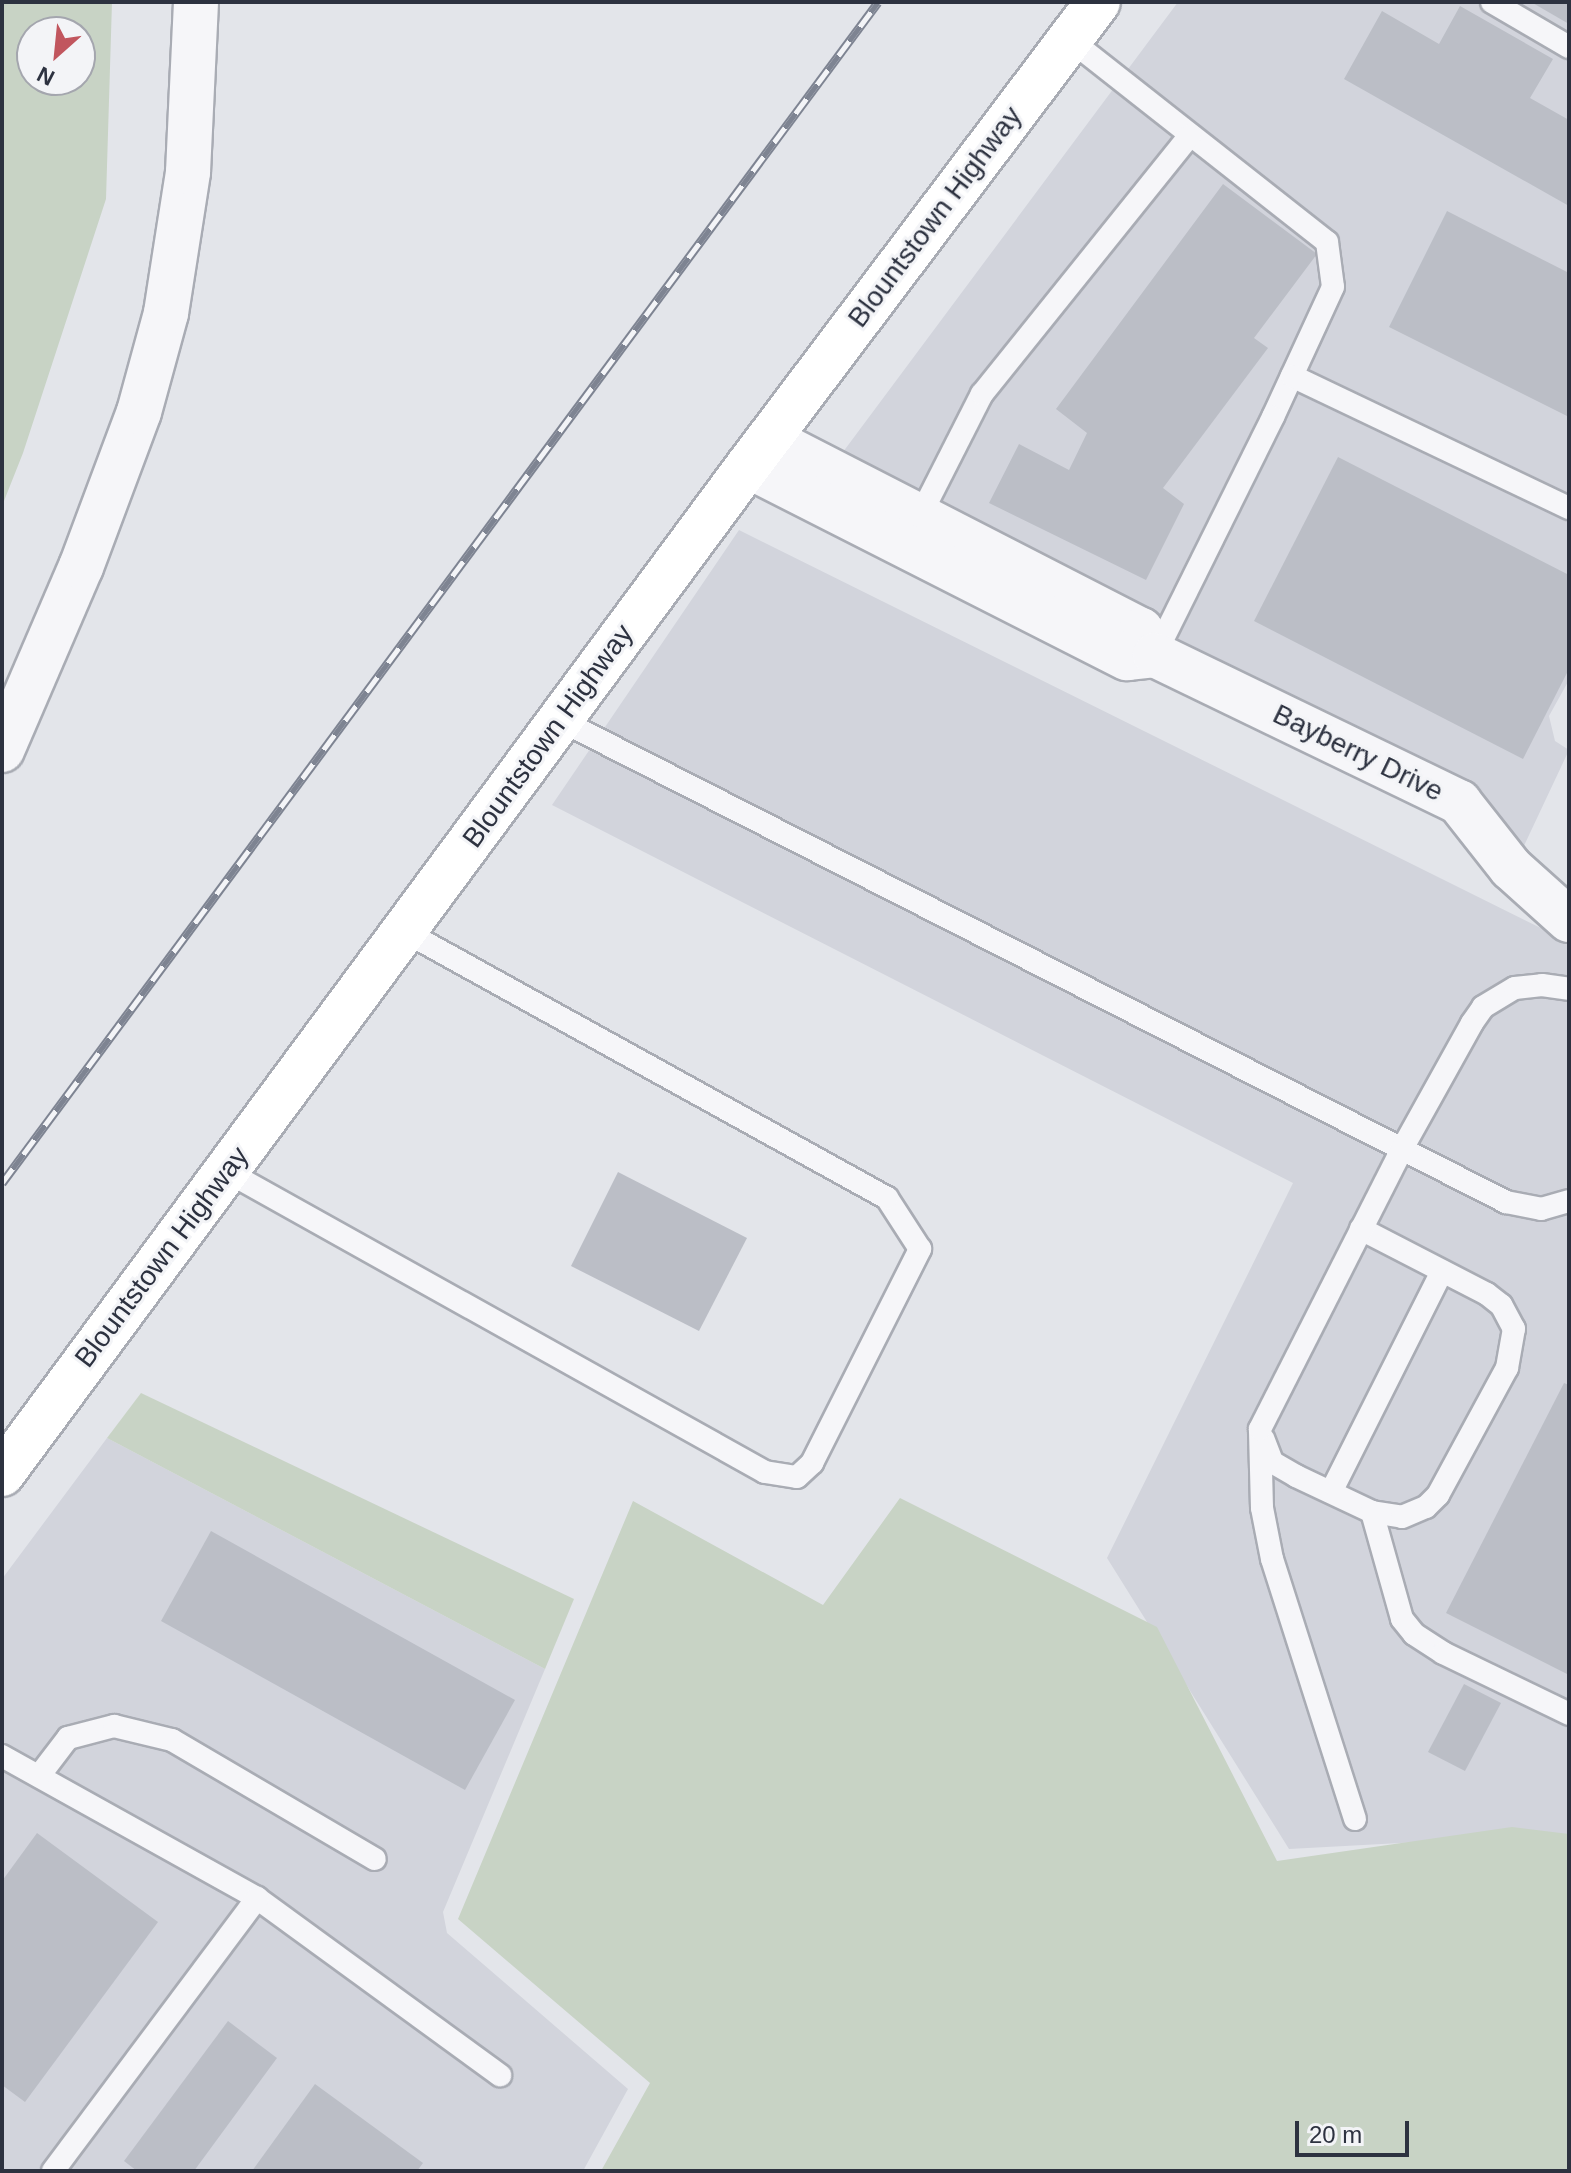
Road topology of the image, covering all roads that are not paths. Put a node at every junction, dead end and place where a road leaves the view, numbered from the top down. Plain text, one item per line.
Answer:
1 (196, 2) edge
2 (1098, 2) edge
3 (1492, 2) edge
4 (1069, 39) junction
5 (1569, 47) edge
6 (1190, 135) junction
7 (1292, 376) junction
8 (758, 452) junction
9 (1569, 508) edge
10 (920, 516) junction
11 (1155, 655) junction
12 (560, 720) junction
13 (2, 750) edge
14 (1569, 920) edge
15 (404, 931) junction
16 (1569, 989) edge
17 (1402, 1149) junction
18 (226, 1171) junction
19 (1569, 1201) edge
20 (1361, 1229) junction
21 (1442, 1271) junction
22 (1260, 1429) junction
23 (2, 1474) edge
24 (1331, 1492) junction
25 (1372, 1512) junction
26 (1569, 1714) edge
27 (6, 1765) edge
28 (39, 1776) junction
29 (1355, 1819) dead end
30 (375, 1859) dead end
31 (257, 1898) junction
32 (500, 2075) dead end
33 (53, 2171) edge

1 - 13 street
2 - 4 main road, Blountstown Highway
3 - 5 lane
4 - 6 lane
4 - 8 main road, Blountstown Highway
6 - 7 lane
6 - 10 lane
7 - 9 lane
7 - 11 lane
8 - 10 street, Bayberry Drive
8 - 11 street, Bayberry Drive
8 - 12 main road, Blountstown Highway
10 - 11 street, Bayberry Drive
11 - 14 street, Bayberry Drive
12 - 15 main road, Blountstown Highway
12 - 17 lane
15 - 18 main road, Blountstown Highway
15 - 18 lane
16 - 17 lane
17 - 19 lane
17 - 20 lane
18 - 23 main road, Blountstown Highway
20 - 21 lane
20 - 22 lane
21 - 24 lane
21 - 25 lane
22 - 24 lane
22 - 29 lane
24 - 25 lane
25 - 26 lane
27 - 28 lane
28 - 30 lane
28 - 31 lane
31 - 32 lane
31 - 33 lane

